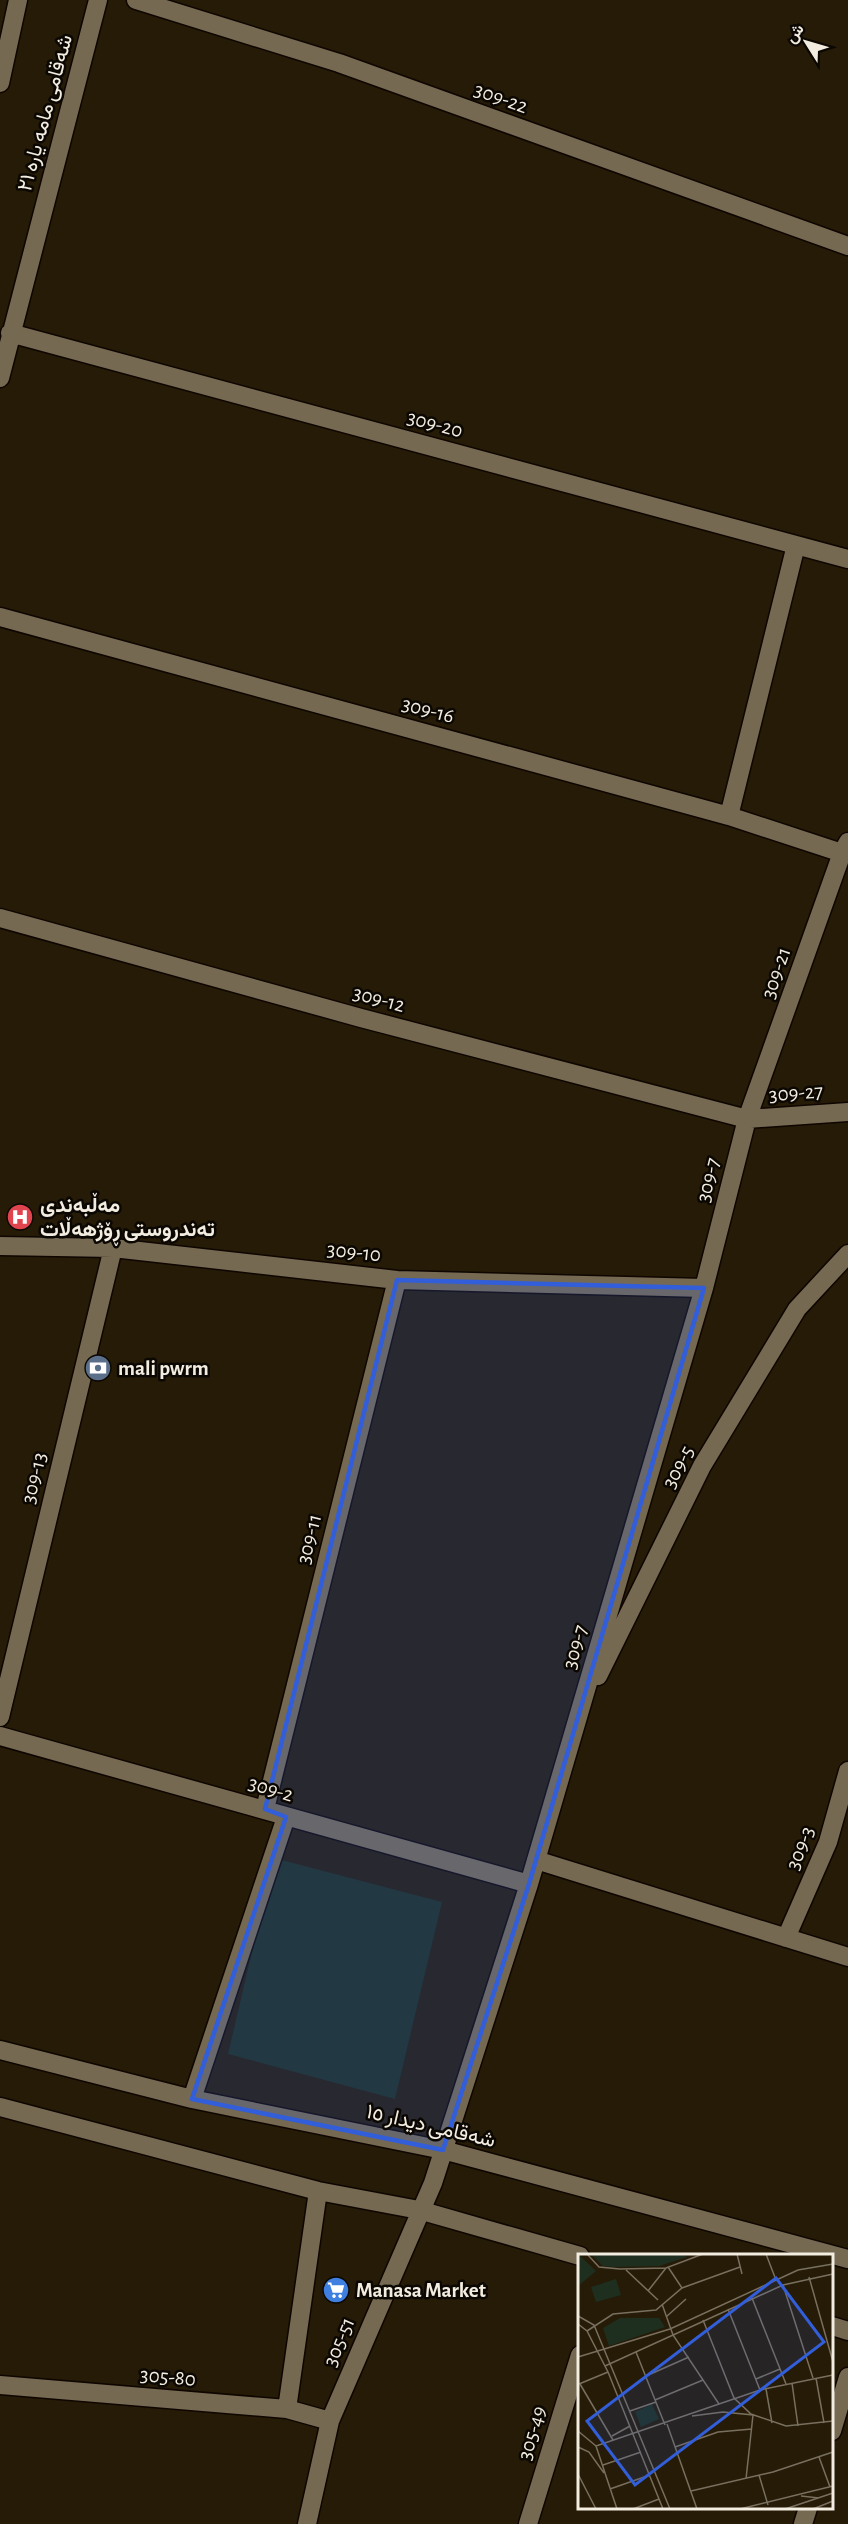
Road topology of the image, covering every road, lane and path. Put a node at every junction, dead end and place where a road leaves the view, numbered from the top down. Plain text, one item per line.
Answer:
1 (98, 0) edge
2 (136, 0) edge
3 (11, 9) edge
4 (0, 83) edge
5 (848, 246) edge
6 (10, 333) junction
7 (0, 378) edge
8 (796, 544) junction
9 (848, 559) edge
10 (0, 617) edge
11 (729, 816) junction
12 (845, 847) edge
13 (0, 918) edge
14 (848, 1112) edge
15 (747, 1119) junction
16 (0, 1246) edge
17 (113, 1248) junction
18 (848, 1254) edge
19 (397, 1280) junction
20 (704, 1288) junction
21 (0, 1717) edge
22 (577, 1719) junction
23 (0, 1736) edge
24 (848, 1771) edge
25 (265, 1809) junction
26 (286, 1817) junction
27 (536, 1860) junction
28 (529, 1884) junction
29 (786, 1938) junction
30 (848, 1957) edge
31 (0, 2050) edge
32 (192, 2099) junction
33 (0, 2107) edge
34 (443, 2150) junction
35 (433, 2183) joint
36 (318, 2191) junction
37 (419, 2210) junction
38 (829, 2254) edge
39 (833, 2255) edge
40 (578, 2256) edge
41 (848, 2259) edge
42 (833, 2327) edge
43 (848, 2331) edge
44 (578, 2358) edge
45 (848, 2377) edge
46 (0, 2385) edge
47 (286, 2409) junction
48 (330, 2421) junction
49 (833, 2425) edge
50 (808, 2509) edge
51 (308, 2524) edge
52 (528, 2524) edge
53 (803, 2524) edge

1 - 6 street, شەقامی مامە یارە ٢١
2 - 5 street, 309-22
3 - 4 street
6 - 7 street, شەقامی مامە یارە ٢١
6 - 8 street, 309-20
8 - 9 street, 309-20
8 - 11 street
10 - 11 street, 309-16
11 - 12 street, 309-16
12 - 15 street, 309-21
13 - 15 street, 309-12
14 - 15 street, 309-27
15 - 20 street, 309-7
16 - 17 street, 309-10
17 - 19 street, 309-10
17 - 21 street, 309-13
18 - 22 street, 309-5
19 - 20 street, 309-10
19 - 25 street, 309-11
20 - 22 street, 309-7
22 - 27 street, 309-7
23 - 25 street, 309-2
24 - 29 street, 309-3
25 - 26 street, 309-2
26 - 28 street, 309-2
26 - 32 street
27 - 28 street, 309-7
27 - 29 street
28 - 34 street, 309-7
29 - 30 street
31 - 32 street, شەقامی دیدار ١٥
32 - 34 street, شەقامی دیدار ١٥
33 - 36 street
34 - 35 street, 309-7
34 - 38 street, شەقامی دیدار ١٥
35 - 37 street, 305-51
36 - 37 street
36 - 47 street
37 - 40 street
37 - 48 street, 305-51
39 - 41 street, شەقامی دیدار ١٥
42 - 43 street
44 - 52 street, 305-49
45 - 49 street
46 - 47 street, 305-80
47 - 48 street, 305-80
48 - 51 street, 305-51
50 - 53 street

